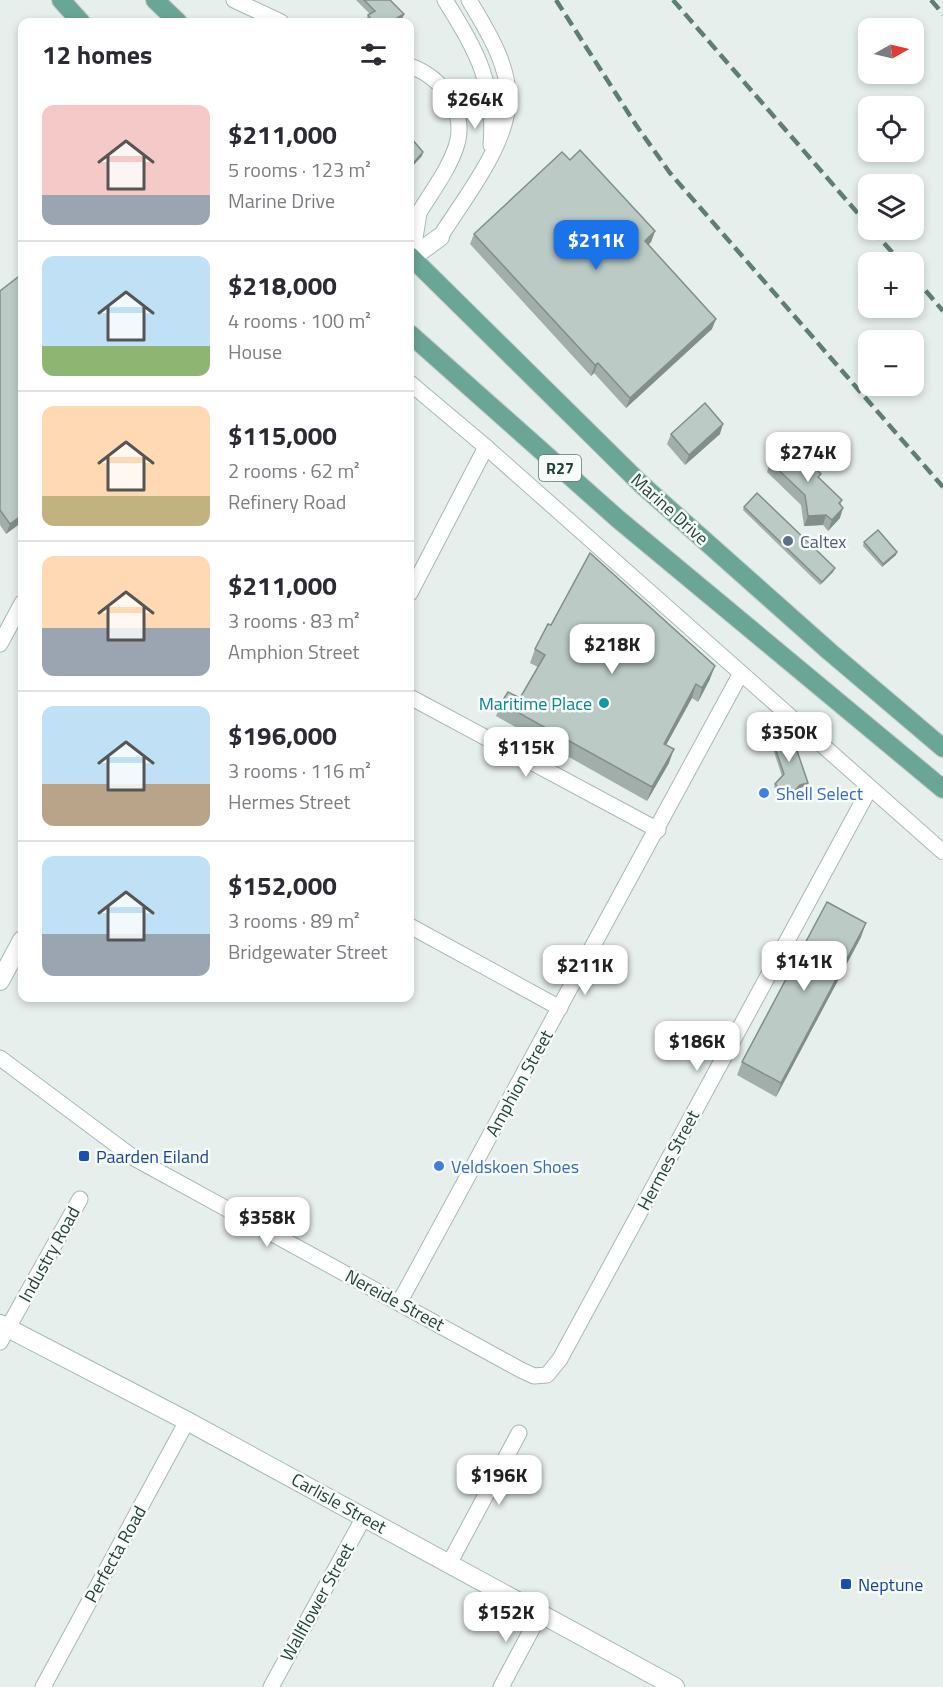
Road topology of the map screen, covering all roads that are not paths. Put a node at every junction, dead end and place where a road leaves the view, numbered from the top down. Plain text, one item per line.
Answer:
1 (61, 0) edge
2 (155, 0) edge
3 (234, 0) edge
4 (445, 0) edge
5 (469, 0) edge
6 (77, 18) edge
7 (174, 18) edge
8 (272, 18) edge
9 (414, 68) edge
10 (489, 158) junction
11 (417, 216) joint
12 (414, 234) edge
13 (440, 237) joint
14 (414, 255) edge
15 (414, 262) edge
16 (414, 338) edge
17 (414, 386) edge
18 (486, 447) junction
19 (414, 585) edge
20 (18, 610) edge
21 (0, 644) edge
22 (741, 673) junction
23 (414, 699) edge
24 (943, 748) edge
25 (870, 788) junction
26 (943, 789) edge
27 (658, 830) junction
28 (943, 852) edge
29 (414, 928) edge
30 (18, 947) edge
31 (0, 981) edge
32 (560, 1008) junction
33 (0, 1058) edge
34 (80, 1198) dead end
35 (399, 1303) junction
36 (2, 1331) edge
37 (551, 1373) joint
38 (188, 1421) junction
39 (519, 1433) dead end
40 (364, 1517) junction
41 (449, 1564) junction
42 (540, 1614) junction
43 (43, 1687) edge
44 (271, 1687) edge
45 (501, 1687) edge
46 (675, 1687) edge

1 - 6 main road
2 - 7 main road
3 - 8 street
4 - 10 street
5 - 10 street
9 - 11 street
10 - 13 street
11 - 12 street
13 - 14 street
15 - 24 main road, Marine Drive / R27
16 - 26 main road, R27
17 - 18 street
18 - 19 street
18 - 22 street
20 - 21 street
22 - 25 street
22 - 27 street, Amphion Street
23 - 27 street
25 - 28 street
25 - 37 street, Hermes Street
27 - 32 street, Amphion Street
29 - 32 street
30 - 31 street
32 - 35 street, Amphion Street
33 - 35 street, Nereide Street
34 - 36 street, Industry Road
35 - 37 street, Nereide Street
36 - 38 street, Carlisle Street
38 - 40 street, Carlisle Street
38 - 43 street, Perfecta Road
39 - 41 street
40 - 41 street, Carlisle Street
40 - 44 street, Wallflower Street
41 - 42 street, Carlisle Street
42 - 45 street
42 - 46 street, Carlisle Street

